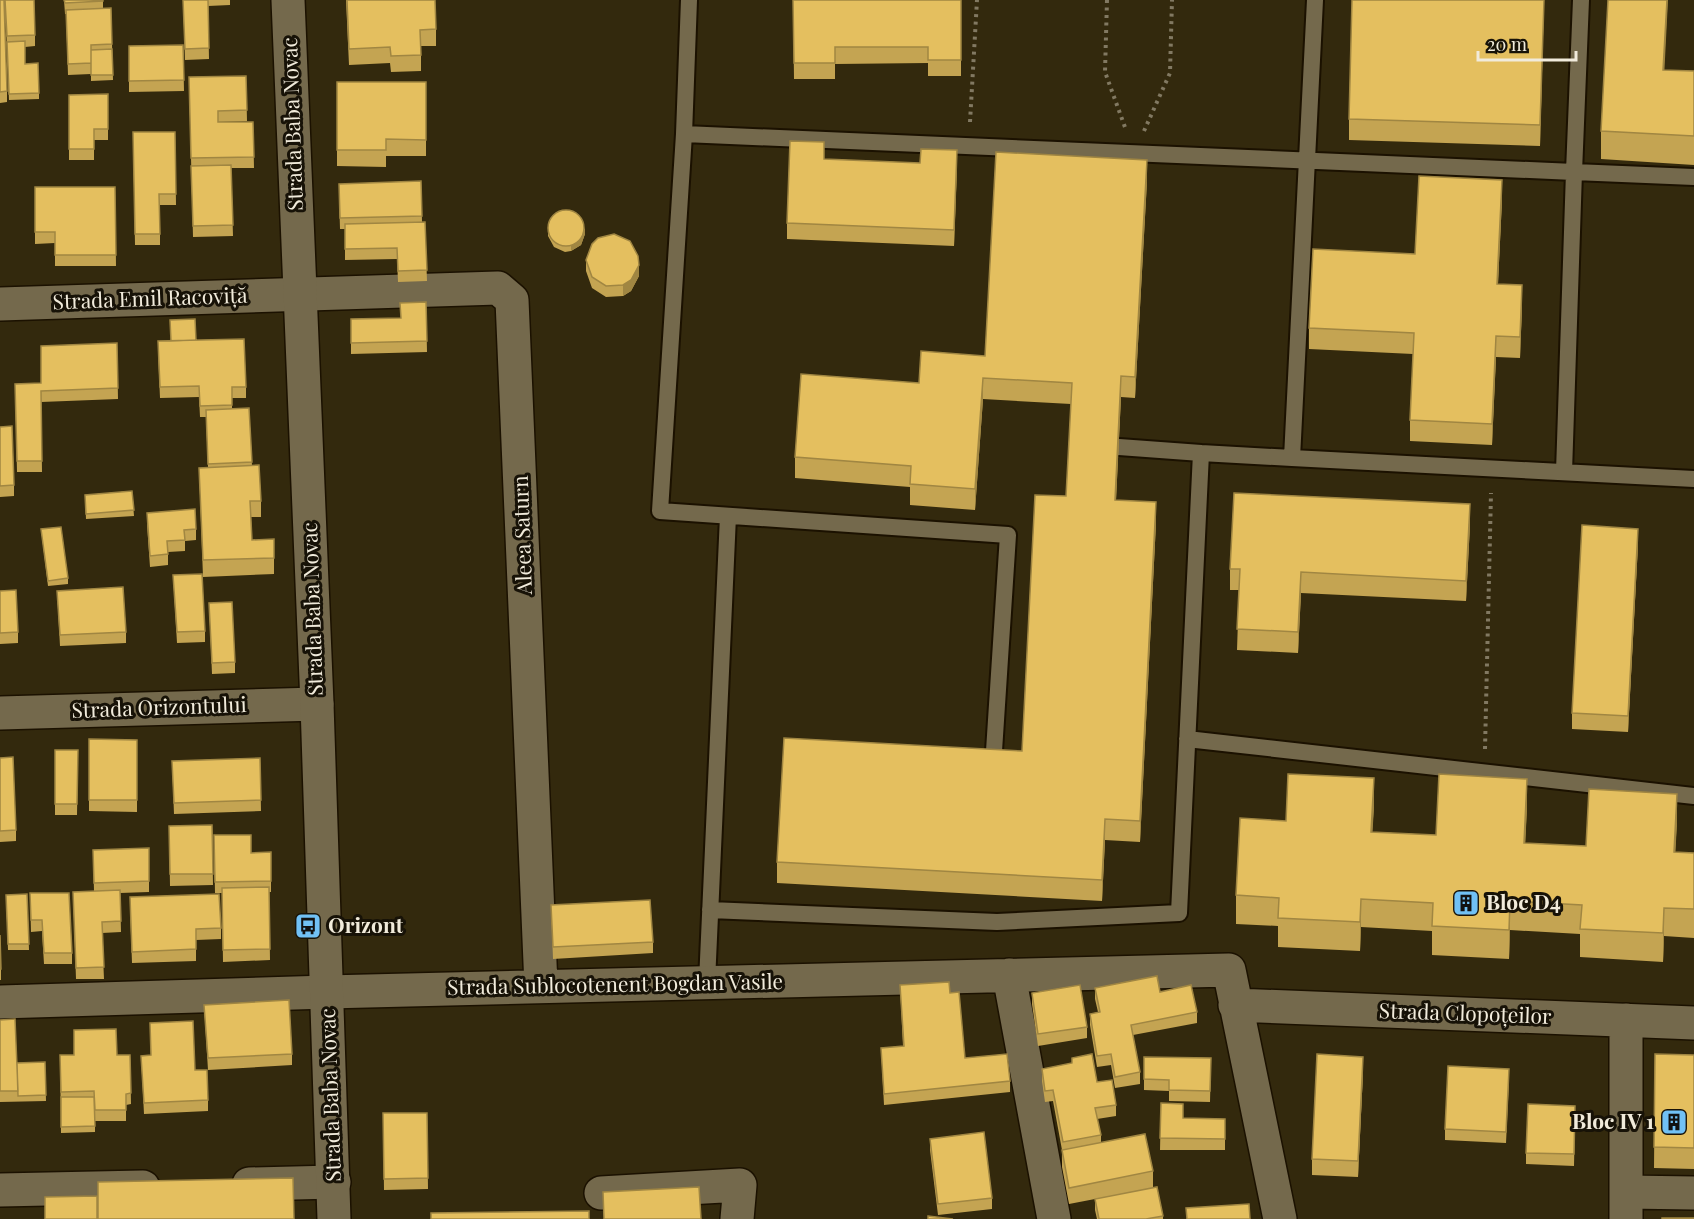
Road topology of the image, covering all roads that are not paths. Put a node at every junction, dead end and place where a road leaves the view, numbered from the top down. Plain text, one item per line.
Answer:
1 (288, 0) edge
2 (689, 0) edge
3 (1315, 0) edge
4 (1581, 0) edge
5 (684, 134) junction
6 (1307, 160) junction
7 (1574, 172) junction
8 (1694, 177) edge
9 (301, 294) junction
10 (0, 304) edge
11 (1119, 447) edge
12 (1201, 453) junction
13 (1292, 458) junction
14 (1563, 472) junction
15 (1694, 479) edge
16 (728, 516) junction
17 (317, 704) junction
18 (0, 712) edge
19 (1187, 740) junction
20 (994, 751) edge
21 (1694, 796) edge
22 (710, 909) junction
23 (1009, 975) junction
24 (706, 982) junction
25 (541, 986) junction
26 (327, 992) junction
27 (0, 1002) edge
28 (1235, 1005) junction
29 (1626, 1020) junction
30 (1694, 1023) edge
31 (334, 1182) junction
32 (214, 1185) edge
33 (167, 1186) edge
34 (0, 1190) edge
35 (601, 1192) edge
36 (1694, 1193) edge
37 (1626, 1205) edge
38 (334, 1219) edge
39 (737, 1219) edge
40 (1054, 1219) edge
41 (1280, 1219) edge

1 - 9 street, Strada Baba Novac
2 - 5 lane
3 - 6 lane
4 - 7 lane
5 - 6 lane
5 - 16 lane
6 - 7 lane
6 - 13 lane
7 - 8 lane
7 - 14 lane
9 - 10 street, Strada Emil Racoviță
9 - 17 street, Strada Baba Novac
9 - 25 street, Aleea Saturn
11 - 12 lane
12 - 13 lane
12 - 19 lane
13 - 14 lane
14 - 15 lane
16 - 20 lane
16 - 22 lane
17 - 18 street, Strada Orizontului
17 - 26 street, Strada Baba Novac
19 - 21 lane
19 - 22 lane
22 - 24 lane
23 - 24 street, Strada Sublocotenent Bogdan Vasile
23 - 28 street, Strada Sublocotenent Bogdan Vasile
23 - 40 street
24 - 25 street, Strada Sublocotenent Bogdan Vasile
25 - 26 street, Strada Sublocotenent Bogdan Vasile
26 - 27 street, Strada Sublocotenent Bogdan Vasile
26 - 31 street, Strada Baba Novac
28 - 29 street, Strada Clopoțeilor
28 - 41 street
29 - 30 street, Strada Clopoțeilor
29 - 37 street
31 - 32 street
31 - 38 street, Strada Baba Novac
33 - 34 street
35 - 39 street
36 - 37 street

